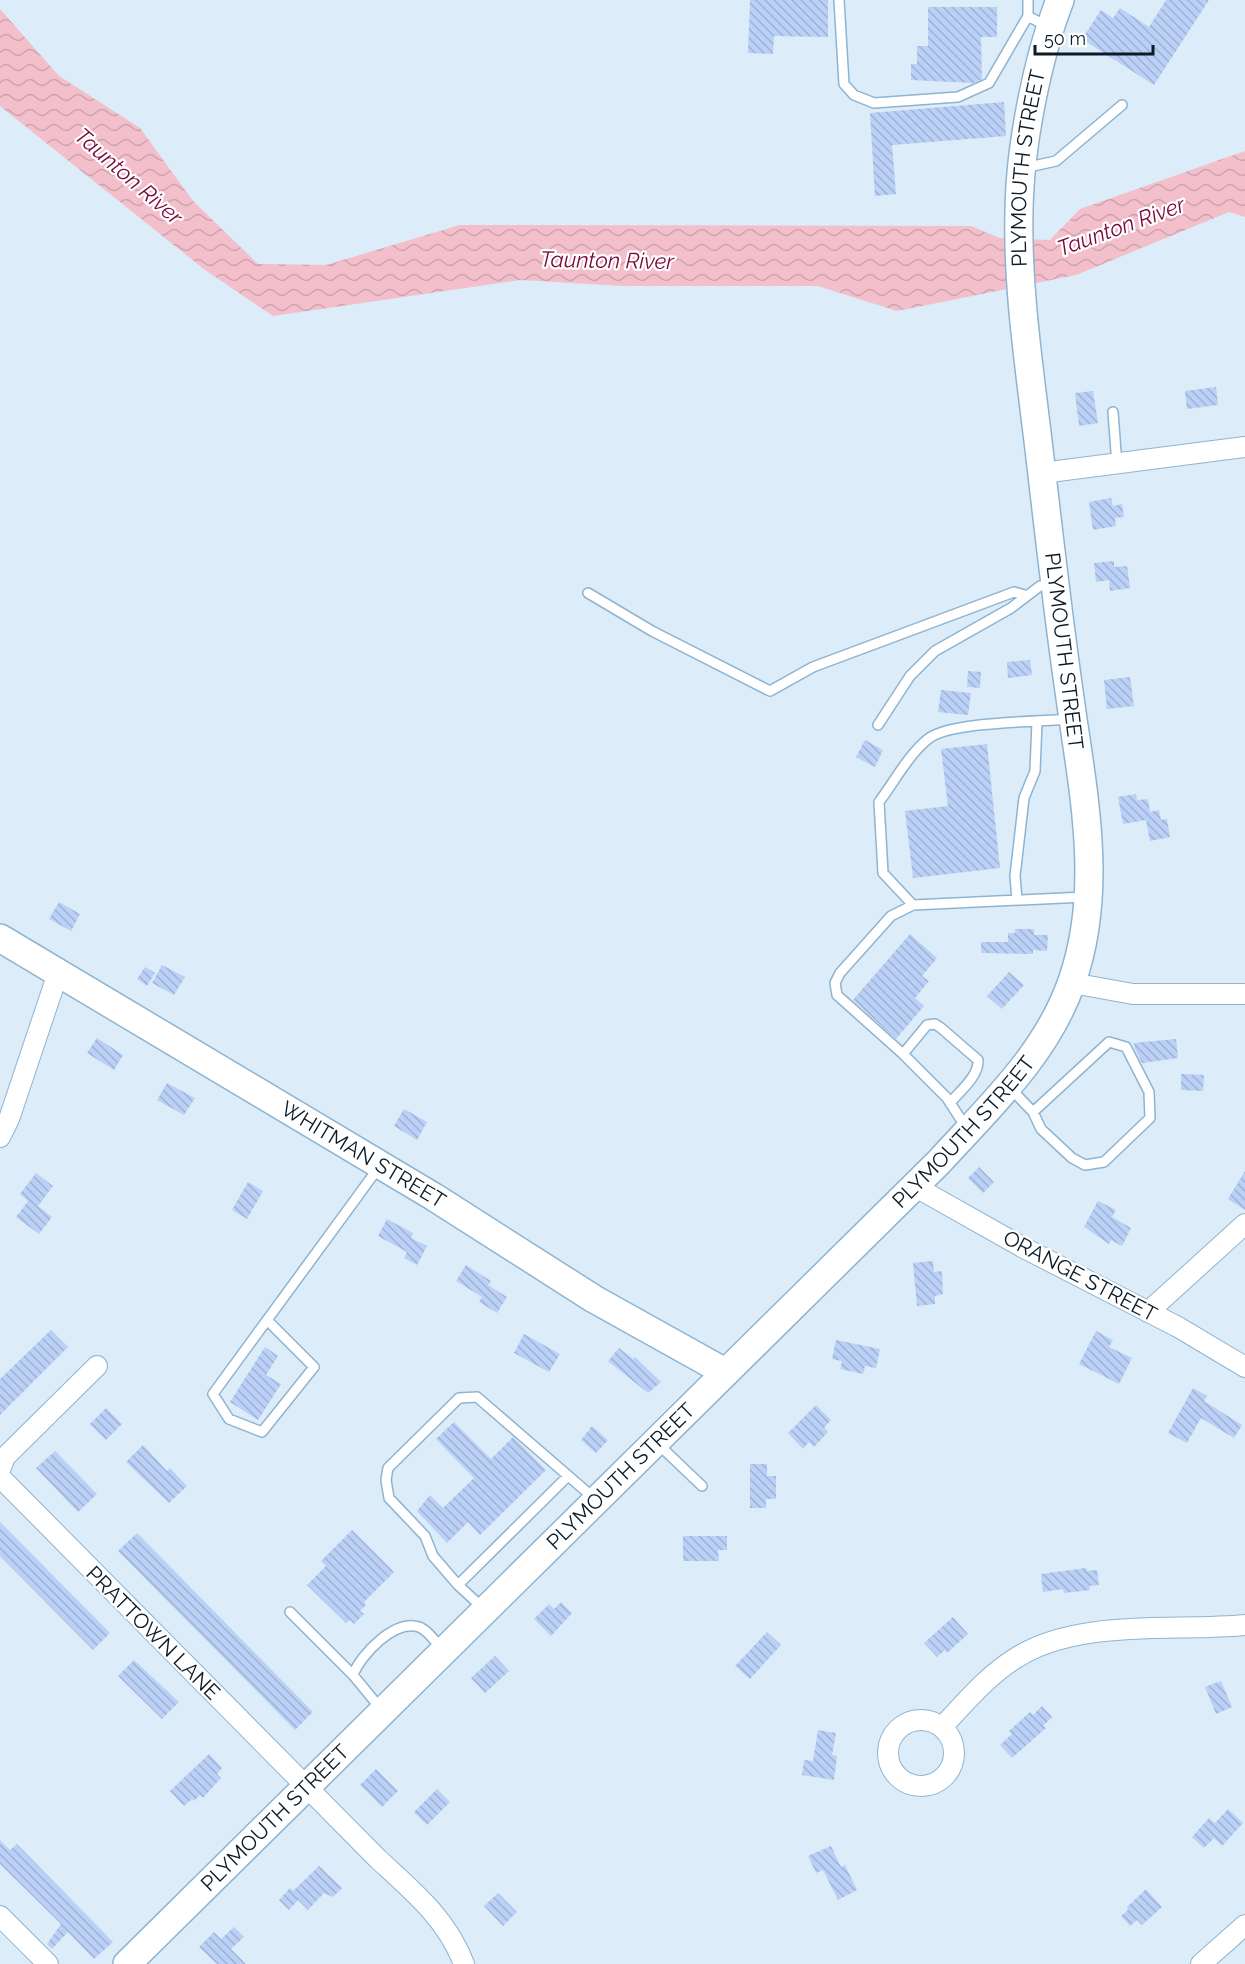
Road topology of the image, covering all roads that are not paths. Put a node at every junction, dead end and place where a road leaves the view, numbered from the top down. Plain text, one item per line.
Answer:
1 (839, 0) edge
2 (1028, 0) edge
3 (1060, 0) edge
4 (1039, 22) junction
5 (1122, 105) dead end
6 (1022, 168) junction
7 (1113, 412) dead end
8 (1245, 447) edge
9 (1117, 465) junction
10 (1042, 473) junction
11 (1054, 585) junction
12 (588, 593) dead end
13 (1025, 595) junction
14 (1073, 719) junction
15 (1037, 722) junction
16 (878, 725) dead end
17 (1090, 896) junction
18 (1017, 900) junction
19 (913, 905) junction
20 (0, 938) edge
21 (58, 973) junction
22 (1072, 983) junction
23 (1245, 994) edge
24 (903, 1053) junction
25 (1008, 1087) junction
26 (950, 1103) junction
27 (1034, 1112) junction
28 (968, 1131) junction
29 (0, 1137) edge
30 (379, 1167) junction
31 (914, 1186) junction
32 (1245, 1224) edge
33 (1148, 1312) junction
34 (268, 1321) junction
35 (97, 1366) dead end
36 (1245, 1366) edge
37 (725, 1372) junction
38 (656, 1442) junction
39 (0, 1470) edge
40 (568, 1476) junction
41 (0, 1477) edge
42 (702, 1486) dead end
43 (596, 1501) junction
44 (458, 1585) junction
45 (486, 1610) junction
46 (290, 1611) dead end
47 (1245, 1625) edge
48 (444, 1652) junction
49 (353, 1676) junction
50 (384, 1712) junction
51 (942, 1727) dead end
52 (307, 1788) junction
53 (0, 1916) edge
54 (1245, 1925) edge
55 (129, 1963) edge
56 (48, 1964) edge
57 (464, 1964) edge
58 (1201, 1964) edge

1 - 4 lane
2 - 4 lane
3 - 4 main road, PLYMOUTH STREET
4 - 6 main road, PLYMOUTH STREET
5 - 6 lane
6 - 10 main road, PLYMOUTH STREET
7 - 9 lane
8 - 9 street
9 - 10 street
10 - 11 main road, PLYMOUTH STREET
11 - 13 lane
11 - 14 main road, PLYMOUTH STREET
12 - 13 lane
13 - 16 lane
14 - 15 lane
14 - 17 main road, PLYMOUTH STREET
15 - 18 lane
15 - 19 lane
17 - 18 lane
17 - 22 main road, PLYMOUTH STREET
18 - 19 lane
19 - 24 lane
20 - 21 main road, WHITMAN STREET
21 - 29 street
21 - 30 main road, WHITMAN STREET
22 - 23 street
22 - 25 main road, PLYMOUTH STREET
24 - 26 lane
24 - 26 lane
25 - 27 lane
25 - 28 main road, PLYMOUTH STREET
26 - 28 lane
27 - 27 lane
28 - 31 main road, PLYMOUTH STREET
30 - 34 lane
30 - 37 main road, WHITMAN STREET
31 - 33 street, ORANGE STREET
31 - 37 main road, PLYMOUTH STREET
32 - 33 street
33 - 36 street, ORANGE STREET
34 - 34 lane
35 - 39 street
37 - 38 main road, PLYMOUTH STREET
38 - 42 lane
38 - 43 main road, PLYMOUTH STREET
40 - 43 lane
40 - 44 lane
40 - 44 lane
41 - 52 street, PRATTOWN LANE
43 - 45 main road, PLYMOUTH STREET
44 - 45 lane
45 - 48 main road, PLYMOUTH STREET
46 - 49 lane
47 - 51 street
48 - 49 lane
48 - 50 main road, PLYMOUTH STREET
49 - 50 lane
50 - 52 main road, PLYMOUTH STREET
52 - 55 main road, PLYMOUTH STREET
52 - 57 street, PRATTOWN LANE
53 - 56 street
54 - 58 street

